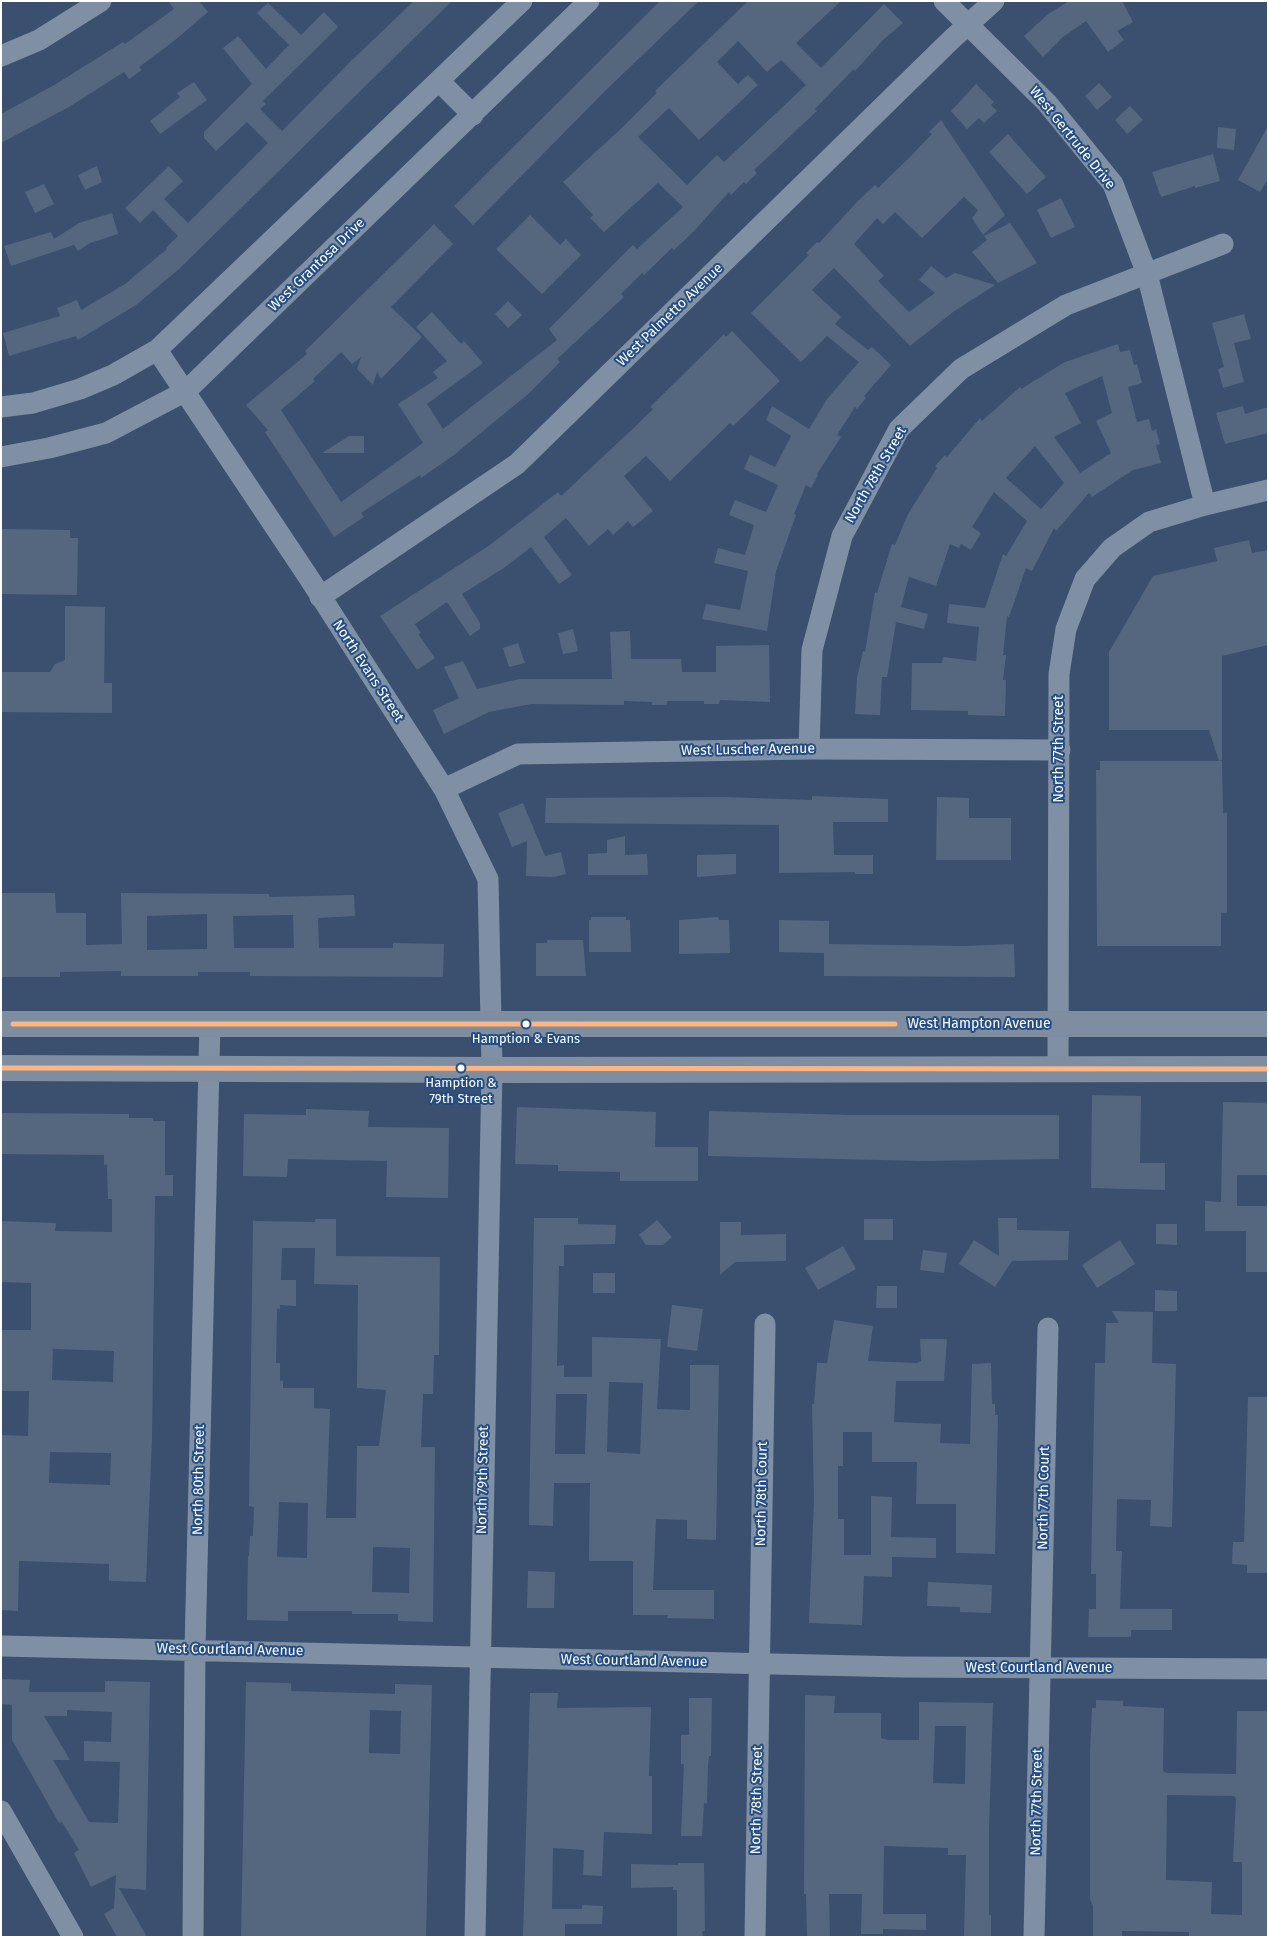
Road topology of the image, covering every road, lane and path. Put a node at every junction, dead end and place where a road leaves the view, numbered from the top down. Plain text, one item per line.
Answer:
1 (101, 1) edge
2 (522, 1) edge
3 (589, 1) edge
4 (944, 1) edge
5 (994, 1) edge
6 (967, 25) junction
7 (1, 56) edge
8 (439, 81) junction
9 (473, 115) junction
10 (1223, 244) dead end
11 (1147, 274) junction
12 (157, 350) junction
13 (186, 391) junction
14 (1, 407) edge
15 (1, 457) edge
16 (1268, 490) edge
17 (1205, 505) junction
18 (320, 597) junction
19 (808, 749) junction
20 (1060, 750) junction
21 (444, 789) junction
22 (210, 1022) junction
23 (490, 1023) junction
24 (1, 1024) edge
25 (1268, 1024) edge
26 (1057, 1025) junction
27 (1, 1068) edge
28 (1058, 1068) junction
29 (209, 1069) junction
30 (1268, 1069) edge
31 (492, 1070) junction
32 (765, 1324) dead end
33 (1048, 1328) dead end
34 (1, 1646) edge
35 (194, 1649) junction
36 (480, 1658) junction
37 (759, 1664) junction
38 (1040, 1668) junction
39 (1268, 1669) edge
40 (1, 1811) edge
41 (73, 1937) edge
42 (193, 1937) edge
43 (475, 1937) edge
44 (755, 1937) edge
45 (1034, 1937) edge

1 - 7 street
2 - 8 street
3 - 9 street, West Grantosa Drive
4 - 6 street, West Gertrude Drive
5 - 6 street, West Palmetto Avenue
6 - 11 street, West Gertrude Drive
6 - 18 street, West Palmetto Avenue
8 - 9 street
8 - 12 street
9 - 13 street, West Grantosa Drive
10 - 11 street
11 - 17 street, West Gertrude Drive
11 - 19 street, North 78th Street
12 - 13 street, North Evans Street
12 - 14 street
13 - 15 street, West Grantosa Drive
13 - 18 street, North Evans Street
16 - 17 street, North 77th Street
17 - 20 street, North 77th Street
18 - 21 street, North Evans Street
19 - 20 street, West Luscher Avenue
19 - 21 street, West Luscher Avenue
20 - 26 street, North 77th Street
21 - 23 street, North Evans Street
22 - 23 main road, West Hampton Avenue
22 - 24 main road, West Hampton Avenue
22 - 29 street, North 80th Street
23 - 26 main road, West Hampton Avenue
23 - 31 street, North 79th Street
25 - 26 main road, West Hampton Avenue
26 - 28 street, North 77th Street
27 - 29 main road
28 - 30 main road
28 - 31 main road
29 - 31 main road
29 - 35 street, North 80th Street
31 - 36 street, North 79th Street
32 - 37 street, North 78th Court
33 - 38 street, North 77th Court
34 - 35 street, West Courtland Avenue
35 - 36 street, West Courtland Avenue
35 - 42 street, North 80th Street
36 - 37 street, West Courtland Avenue
36 - 43 street, North 79th Street
37 - 38 street, West Courtland Avenue
37 - 44 street, North 78th Street
38 - 39 street, West Courtland Avenue
38 - 45 street, North 77th Street
40 - 41 street

